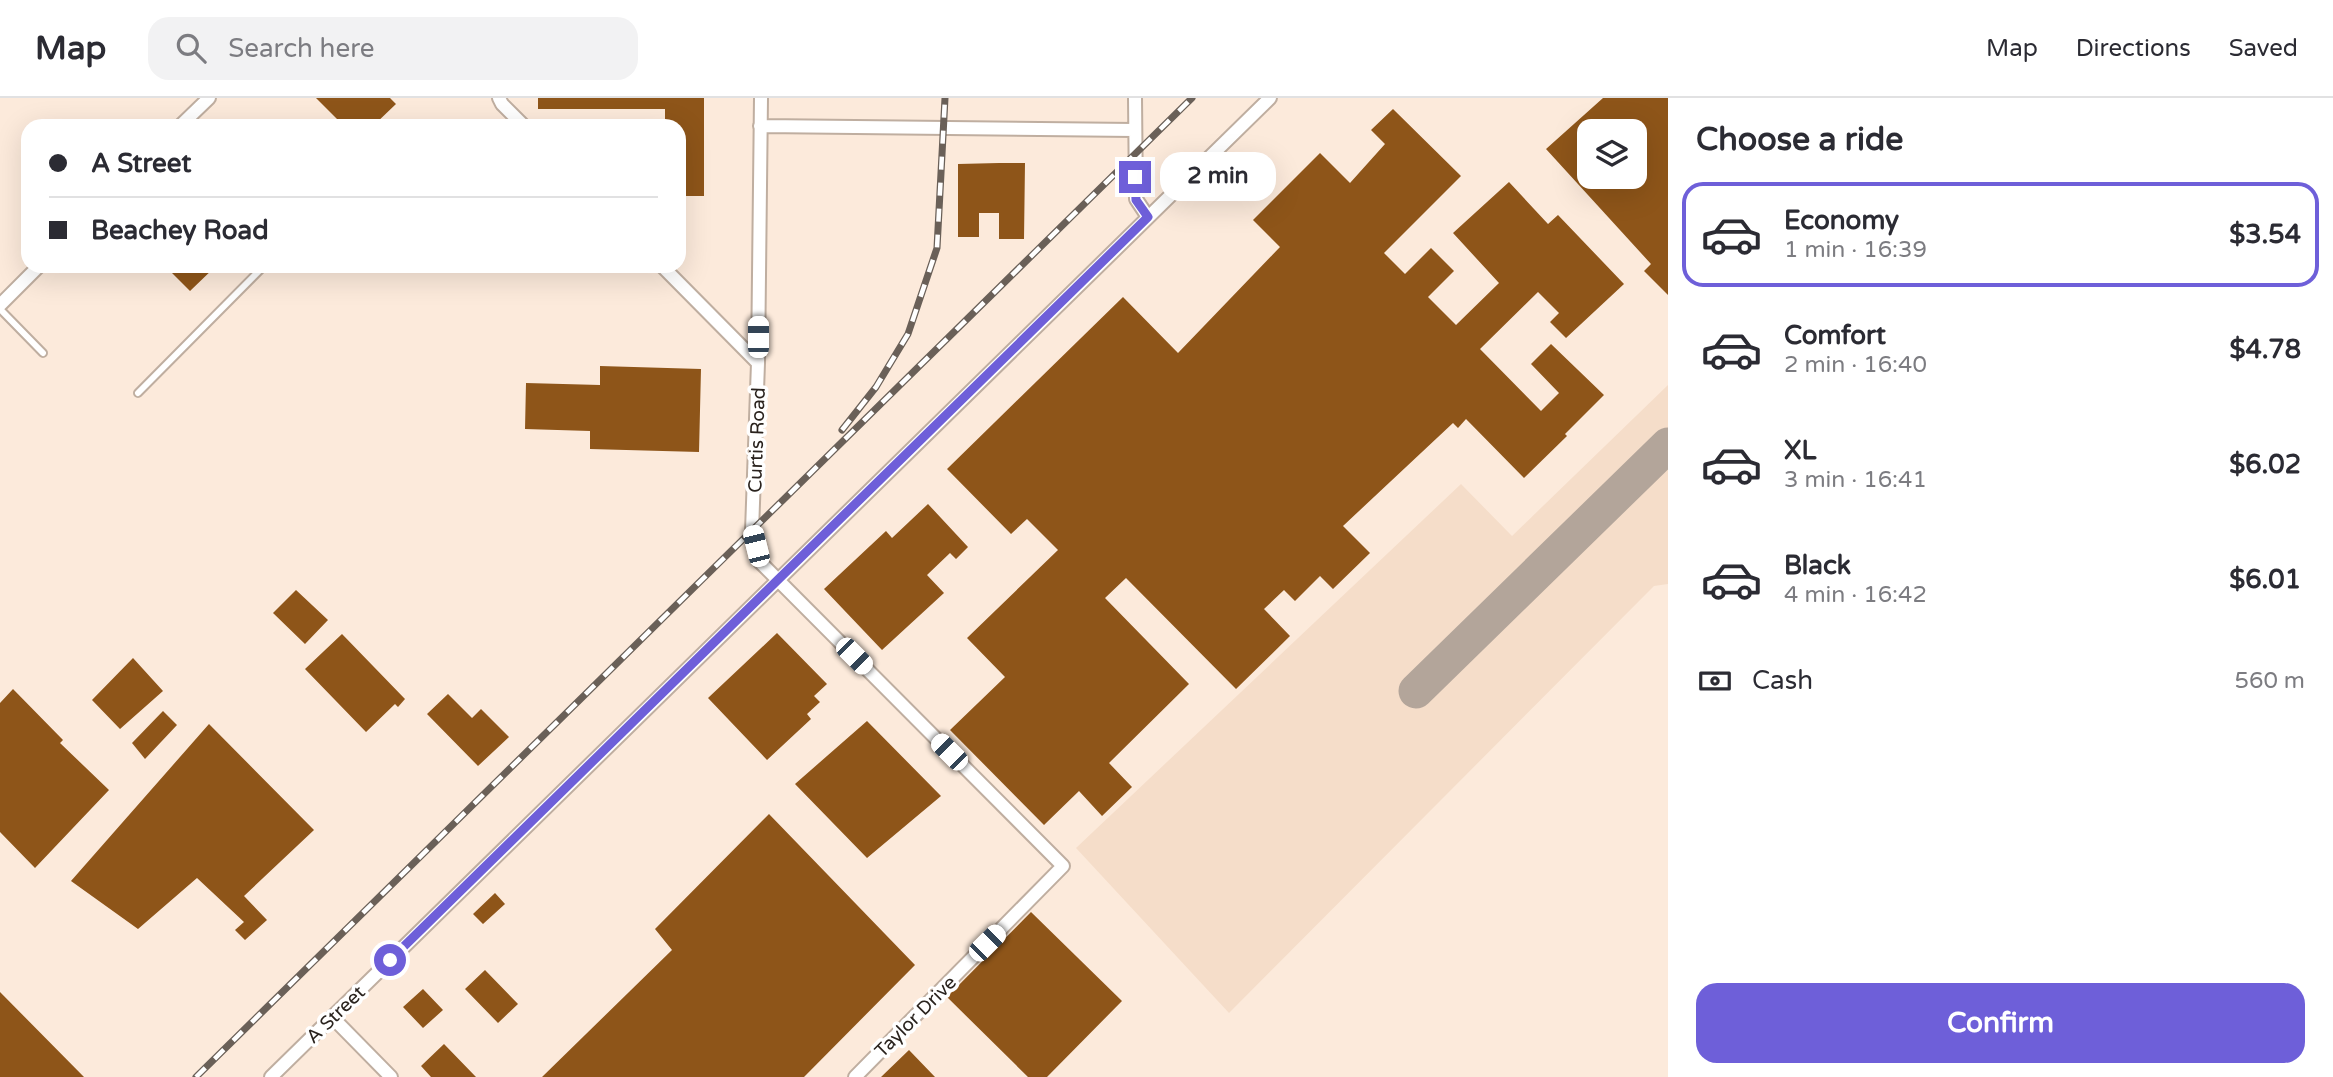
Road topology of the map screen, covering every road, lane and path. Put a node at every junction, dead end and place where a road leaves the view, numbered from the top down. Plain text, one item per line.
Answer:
1 (208, 98) edge
2 (761, 98) edge
3 (1135, 98) edge
4 (1270, 98) edge
5 (499, 100) edge
6 (187, 119) edge
7 (517, 119) edge
8 (761, 126) junction
9 (1134, 130) junction
10 (1148, 217) junction
11 (32, 273) edge
12 (257, 273) edge
13 (669, 273) edge
14 (0, 307) edge
15 (43, 353) dead end
16 (758, 363) junction
17 (138, 393) dead end
18 (778, 580) junction
19 (1063, 866) joint
20 (332, 1017) junction
21 (271, 1077) edge
22 (391, 1077) edge
23 (855, 1077) edge

1 - 6 street
2 - 8 street, Curtis Road
3 - 9 street
4 - 10 street, A Street
5 - 7 street
8 - 9 street
8 - 16 street, Curtis Road
9 - 10 street
10 - 18 street, A Street
11 - 14 street
12 - 17 lane
13 - 16 street
14 - 15 lane
16 - 18 street, Curtis Road
18 - 19 street, Curtis Road
18 - 20 street, A Street
19 - 23 street, Taylor Drive
20 - 21 street, A Street
20 - 22 street

